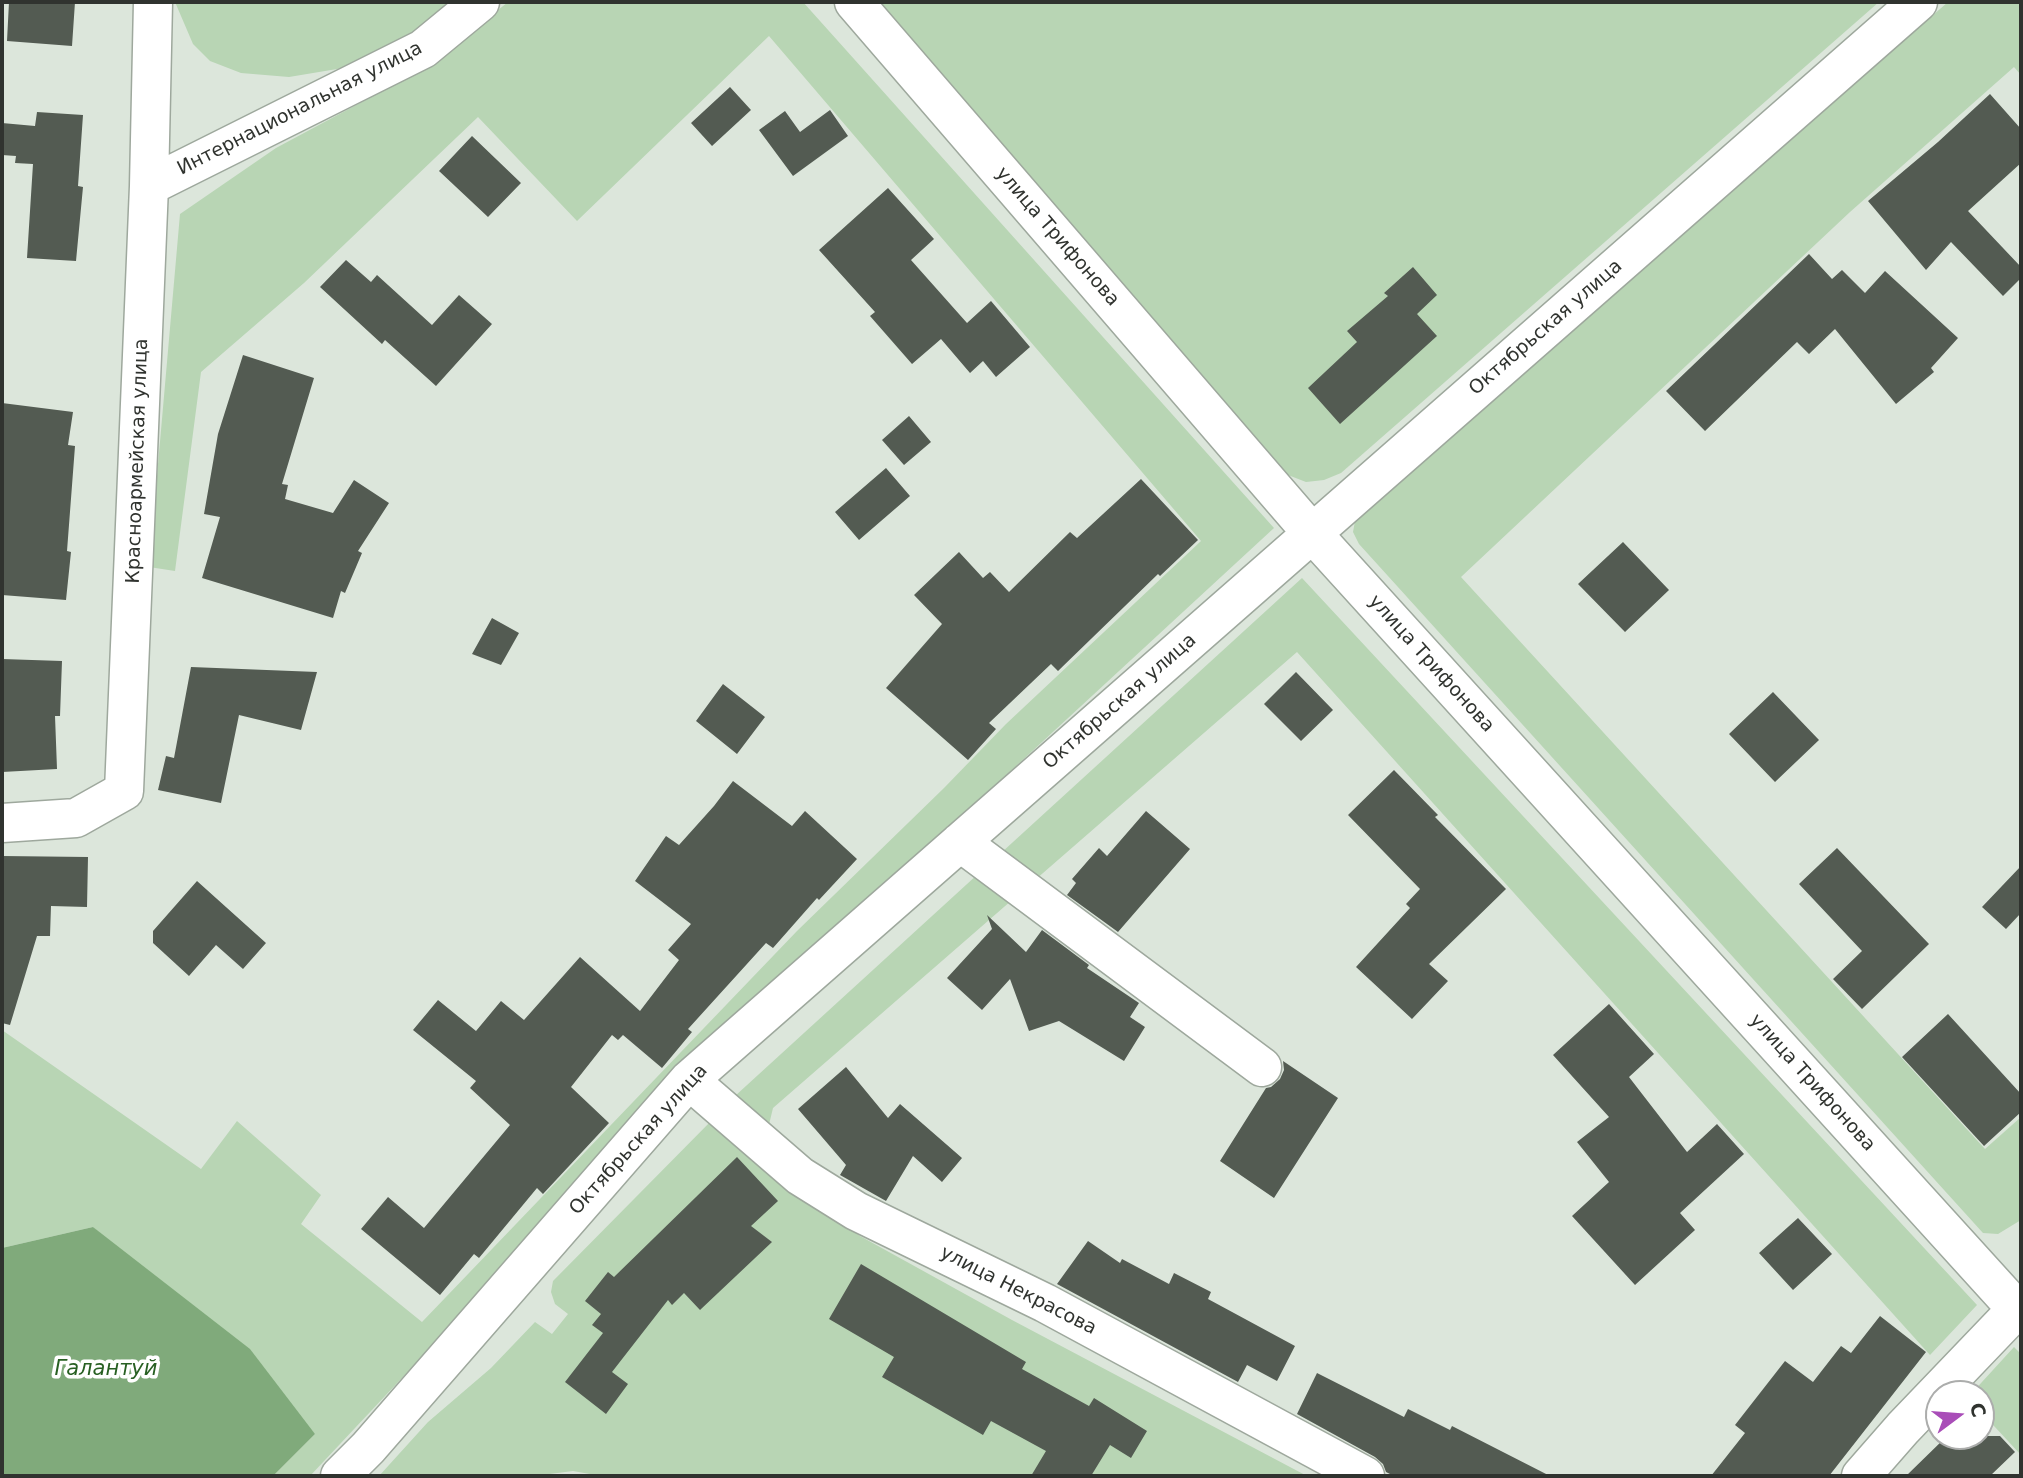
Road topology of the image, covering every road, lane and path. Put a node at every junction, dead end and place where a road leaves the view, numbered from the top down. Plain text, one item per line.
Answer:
1 (153, 2) edge
2 (480, 2) edge
3 (854, 2) edge
4 (1918, 2) edge
5 (149, 186) junction
6 (1312, 533) junction
7 (2, 822) edge
8 (960, 842) junction
9 (1262, 1067) dead end
10 (689, 1080) junction
11 (2016, 1300) edge
12 (340, 1476) edge
13 (1365, 1476) edge
14 (1861, 1476) edge

1 - 5 street, Красноармейская улица
2 - 5 street, Интернациональная улица
3 - 6 street, улица Трифонова
4 - 6 street, Октябрьская улица
5 - 7 street, Красноармейская улица
6 - 8 street, Октябрьская улица
6 - 11 street, улица Трифонова
8 - 9 street
8 - 10 street, Октябрьская улица
10 - 12 street, Октябрьская улица
10 - 13 street, улица Некрасова
11 - 14 street

